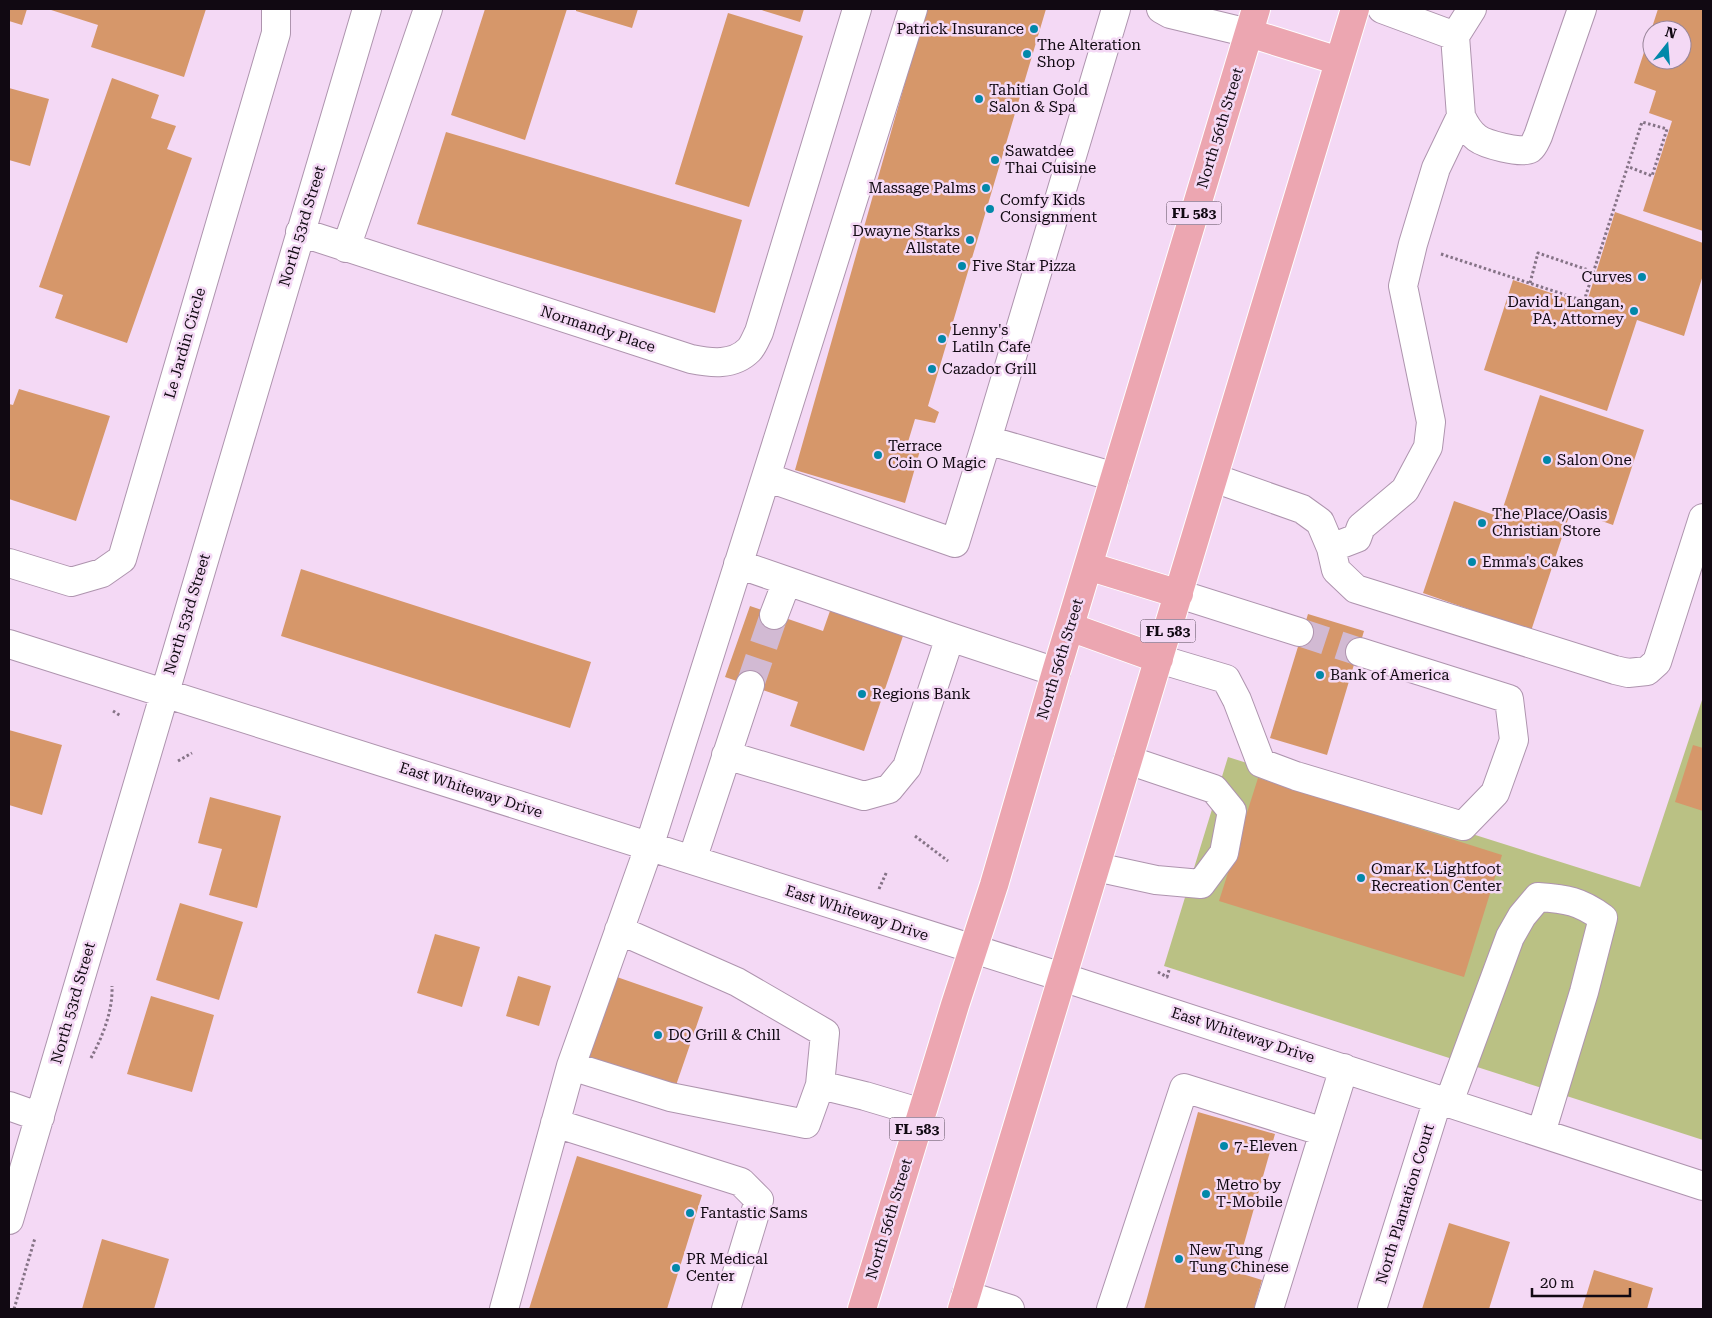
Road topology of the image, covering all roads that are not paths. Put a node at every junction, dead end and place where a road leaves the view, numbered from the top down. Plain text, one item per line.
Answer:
1 (276, 9) edge
2 (367, 9) edge
3 (428, 9) edge
4 (857, 9) edge
5 (913, 9) edge
6 (1116, 9) edge
7 (1161, 9) edge
8 (1355, 9) edge
9 (1382, 9) edge
10 (1472, 9) edge
11 (1582, 9) edge
12 (1252, 21) edge
13 (1455, 36) junction
14 (1339, 61) junction
15 (1461, 116) junction
16 (300, 232) junction
17 (346, 248) junction
18 (987, 440) junction
19 (1115, 477) junction
20 (766, 478) junction
21 (1214, 478) junction
22 (1703, 518) edge
23 (1331, 548) junction
24 (9, 564) edge
25 (738, 564) junction
26 (1088, 566) junction
27 (787, 581) junction
28 (1179, 594) junction
29 (774, 614) tunnel mouth
30 (1070, 626) junction
31 (1299, 632) tunnel mouth
32 (950, 638) junction
33 (9, 644) edge
34 (1360, 652) tunnel mouth
35 (1159, 659) junction
36 (1056, 672) junction
37 (750, 685) tunnel mouth
38 (163, 693) junction
39 (726, 755) junction
40 (1128, 760) junction
41 (649, 847) junction
42 (692, 860) junction
43 (1096, 866) junction
44 (619, 930) junction
45 (973, 949) junction
46 (1062, 977) junction
47 (571, 1066) junction
48 (1344, 1068) junction
49 (820, 1085) junction
50 (1443, 1101) junction
51 (9, 1106) edge
52 (922, 1113) junction
53 (40, 1116) junction
54 (554, 1123) junction
55 (1324, 1132) junction
56 (1541, 1133) junction
57 (1703, 1186) edge
58 (9, 1220) edge
59 (964, 1302) edge
60 (504, 1309) edge
61 (726, 1309) edge
62 (862, 1309) edge
63 (1010, 1309) edge
64 (1111, 1309) edge
65 (1269, 1309) edge
66 (1372, 1309) edge

1 - 24 street, Le Jardin Circle
2 - 16 street, North 53rd Street
3 - 17 street
4 - 17 street, Normandy Place
5 - 20 street
6 - 18 street
7 - 12 street
8 - 14 main road, FL 583
9 - 13 street
10 - 13 street
11 - 15 street
12 - 14 main road
12 - 19 main road, North 56th Street / FL 583
13 - 15 street
14 - 21 main road, FL 583
15 - 23 street
16 - 17 street, Normandy Place
16 - 38 street, North 53rd Street
18 - 19 street
18 - 20 street
19 - 26 main road, North 56th Street / FL 583
20 - 25 street
21 - 23 street
21 - 28 main road, FL 583
22 - 23 street
25 - 27 street
25 - 41 street
26 - 28 main road
26 - 30 main road, North 56th Street / FL 583
27 - 29 street
27 - 32 street
28 - 31 street
28 - 35 main road, FL 583
30 - 35 main road
30 - 36 main road, North 56th Street / FL 583
32 - 36 street
32 - 39 street
33 - 38 street, East Whiteway Drive
34 - 35 street
35 - 40 main road, FL 583
36 - 45 main road, North 56th Street / FL 583
37 - 39 street
38 - 41 street, East Whiteway Drive
38 - 53 street, North 53rd Street
39 - 42 street
40 - 43 main road, FL 583
40 - 43 street
41 - 42 street, East Whiteway Drive
41 - 44 street
42 - 45 street, East Whiteway Drive
43 - 46 main road, FL 583
44 - 47 street
44 - 49 street
45 - 46 street, East Whiteway Drive
45 - 52 main road, North 56th Street / FL 583
46 - 48 street, East Whiteway Drive
46 - 59 main road, FL 583
47 - 49 street
47 - 54 street
48 - 50 street, East Whiteway Drive
48 - 55 street
49 - 52 street
50 - 56 street, East Whiteway Drive
50 - 56 street, North Plantation Court
50 - 66 street, North Plantation Court
51 - 53 street
52 - 62 main road, North 56th Street / FL 583
53 - 58 street, North 53rd Street
54 - 60 street
54 - 61 street
55 - 64 street
55 - 65 street
56 - 57 street, East Whiteway Drive
59 - 63 street

